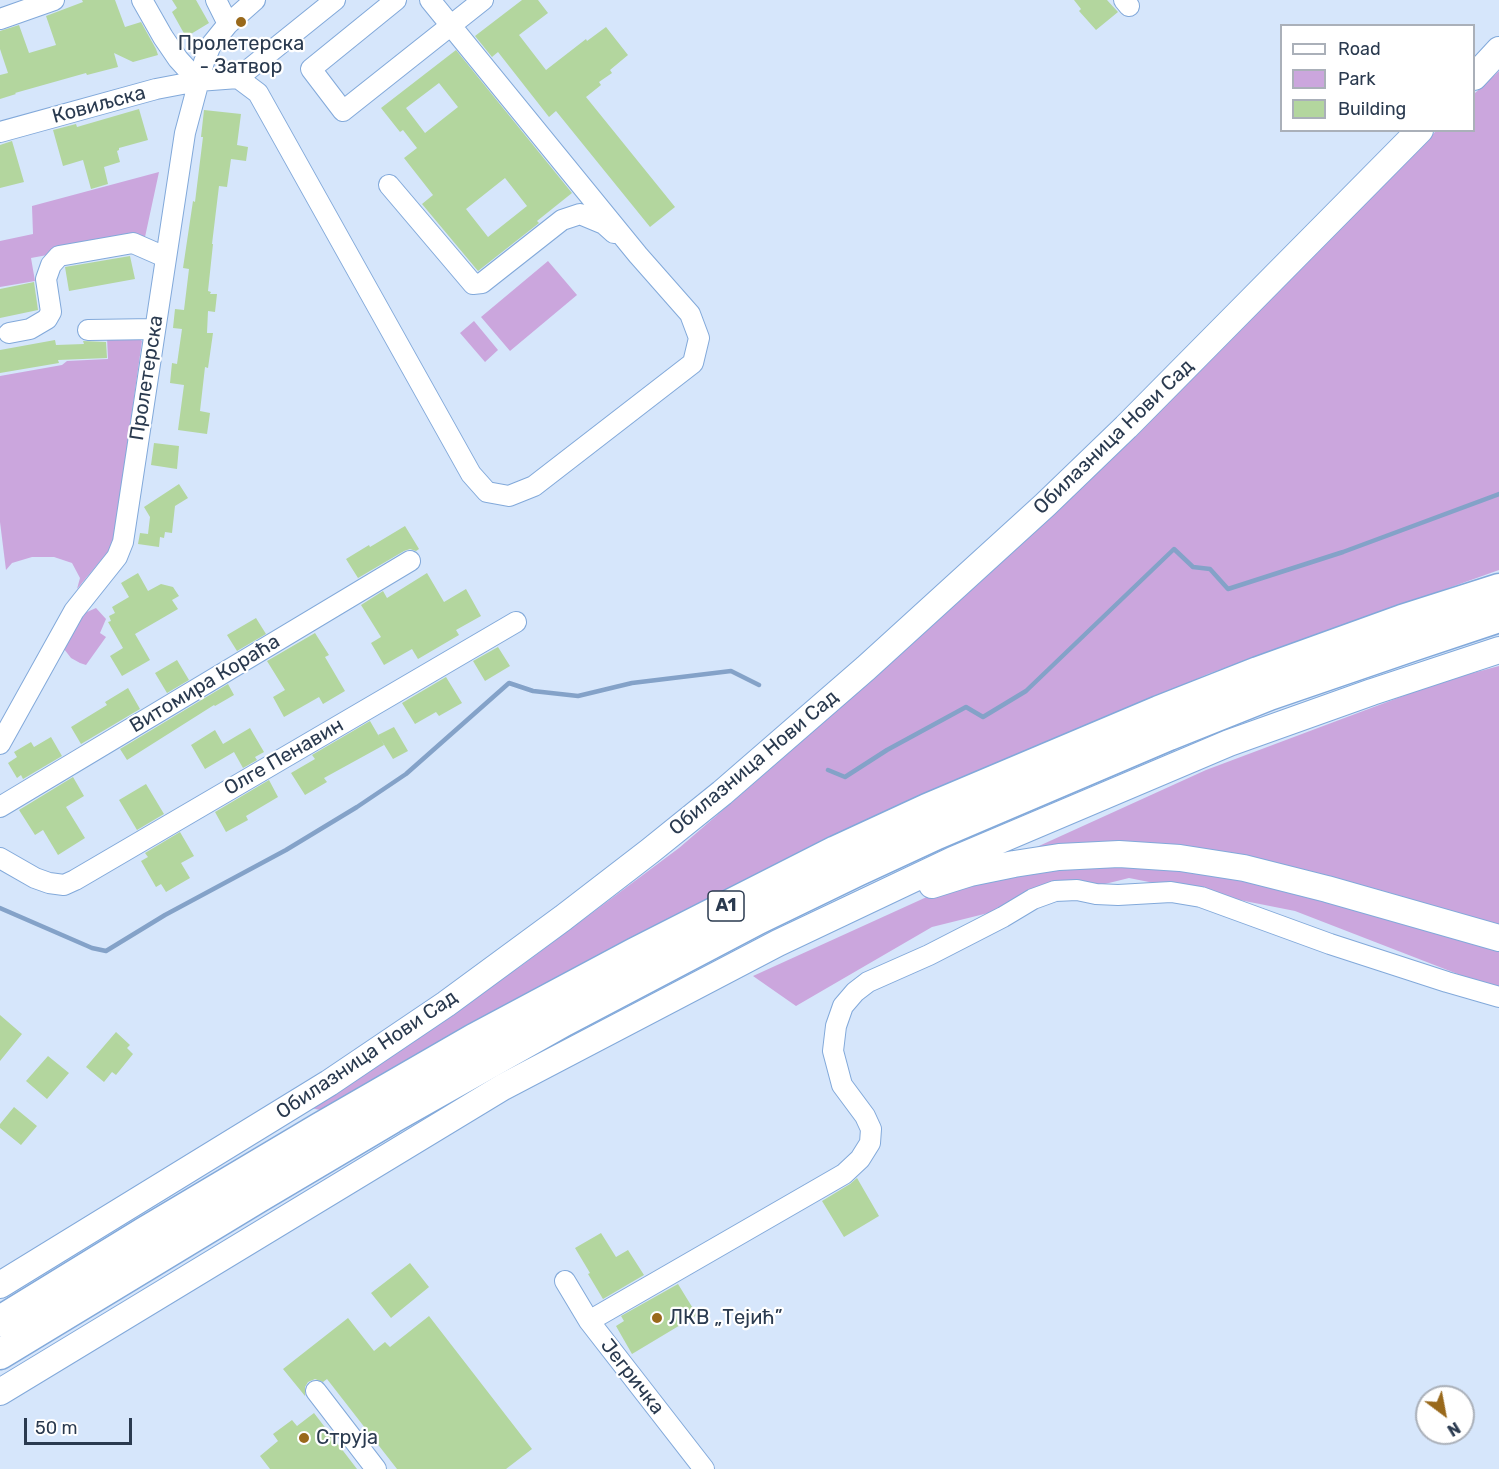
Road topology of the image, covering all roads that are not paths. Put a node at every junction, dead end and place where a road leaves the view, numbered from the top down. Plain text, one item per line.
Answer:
1 (54, 0) edge
2 (142, 0) edge
3 (216, 0) edge
4 (255, 0) edge
5 (335, 0) edge
6 (396, 0) edge
7 (430, 0) edge
8 (483, 0) edge
9 (0, 19) edge
10 (228, 24) junction
11 (451, 26) junction
12 (1499, 50) edge
13 (1475, 75) edge
14 (238, 78) junction
15 (198, 81) junction
16 (0, 132) edge
17 (1418, 132) edge
18 (389, 185) dead end
19 (638, 255) junction
20 (165, 257) junction
21 (154, 329) junction
22 (88, 330) dead end
23 (9, 333) dead end
24 (410, 561) dead end
25 (1499, 589) edge
26 (1499, 617) edge
27 (516, 622) dead end
28 (1499, 650) edge
29 (0, 744) edge
30 (0, 807) edge
31 (0, 858) edge
32 (832, 917) junction
33 (1499, 938) edge
34 (1499, 997) edge
35 (565, 1281) dead end
36 (0, 1285) edge
37 (0, 1321) edge
38 (589, 1322) junction
39 (0, 1354) edge
40 (316, 1391) dead end
41 (0, 1392) edge
42 (376, 1469) edge
43 (704, 1469) edge

1 - 9 street
2 - 15 street
3 - 10 street
4 - 10 street, Пролетерска
5 - 14 street
6 - 11 street
7 - 11 street
8 - 11 street
10 - 15 street, Пролетерска
11 - 19 street
12 - 13 main road
14 - 15 street, Ковиљска
14 - 19 street
15 - 16 street, Ковиљска
15 - 20 street, Пролетерска
17 - 36 main road, Обилазница Нови Сад
18 - 19 street
20 - 21 street, Пролетерска
20 - 23 street
21 - 22 street
21 - 29 street, Пролетерска
24 - 30 street, Витомира Кораћа
25 - 37 highway, A1
26 - 39 highway, A1
27 - 31 street, Олге Пенавин
28 - 32 main road
32 - 33 main road
32 - 41 main road
34 - 38 street
35 - 38 street, Јегричка
38 - 43 street, Јегричка
40 - 42 street

